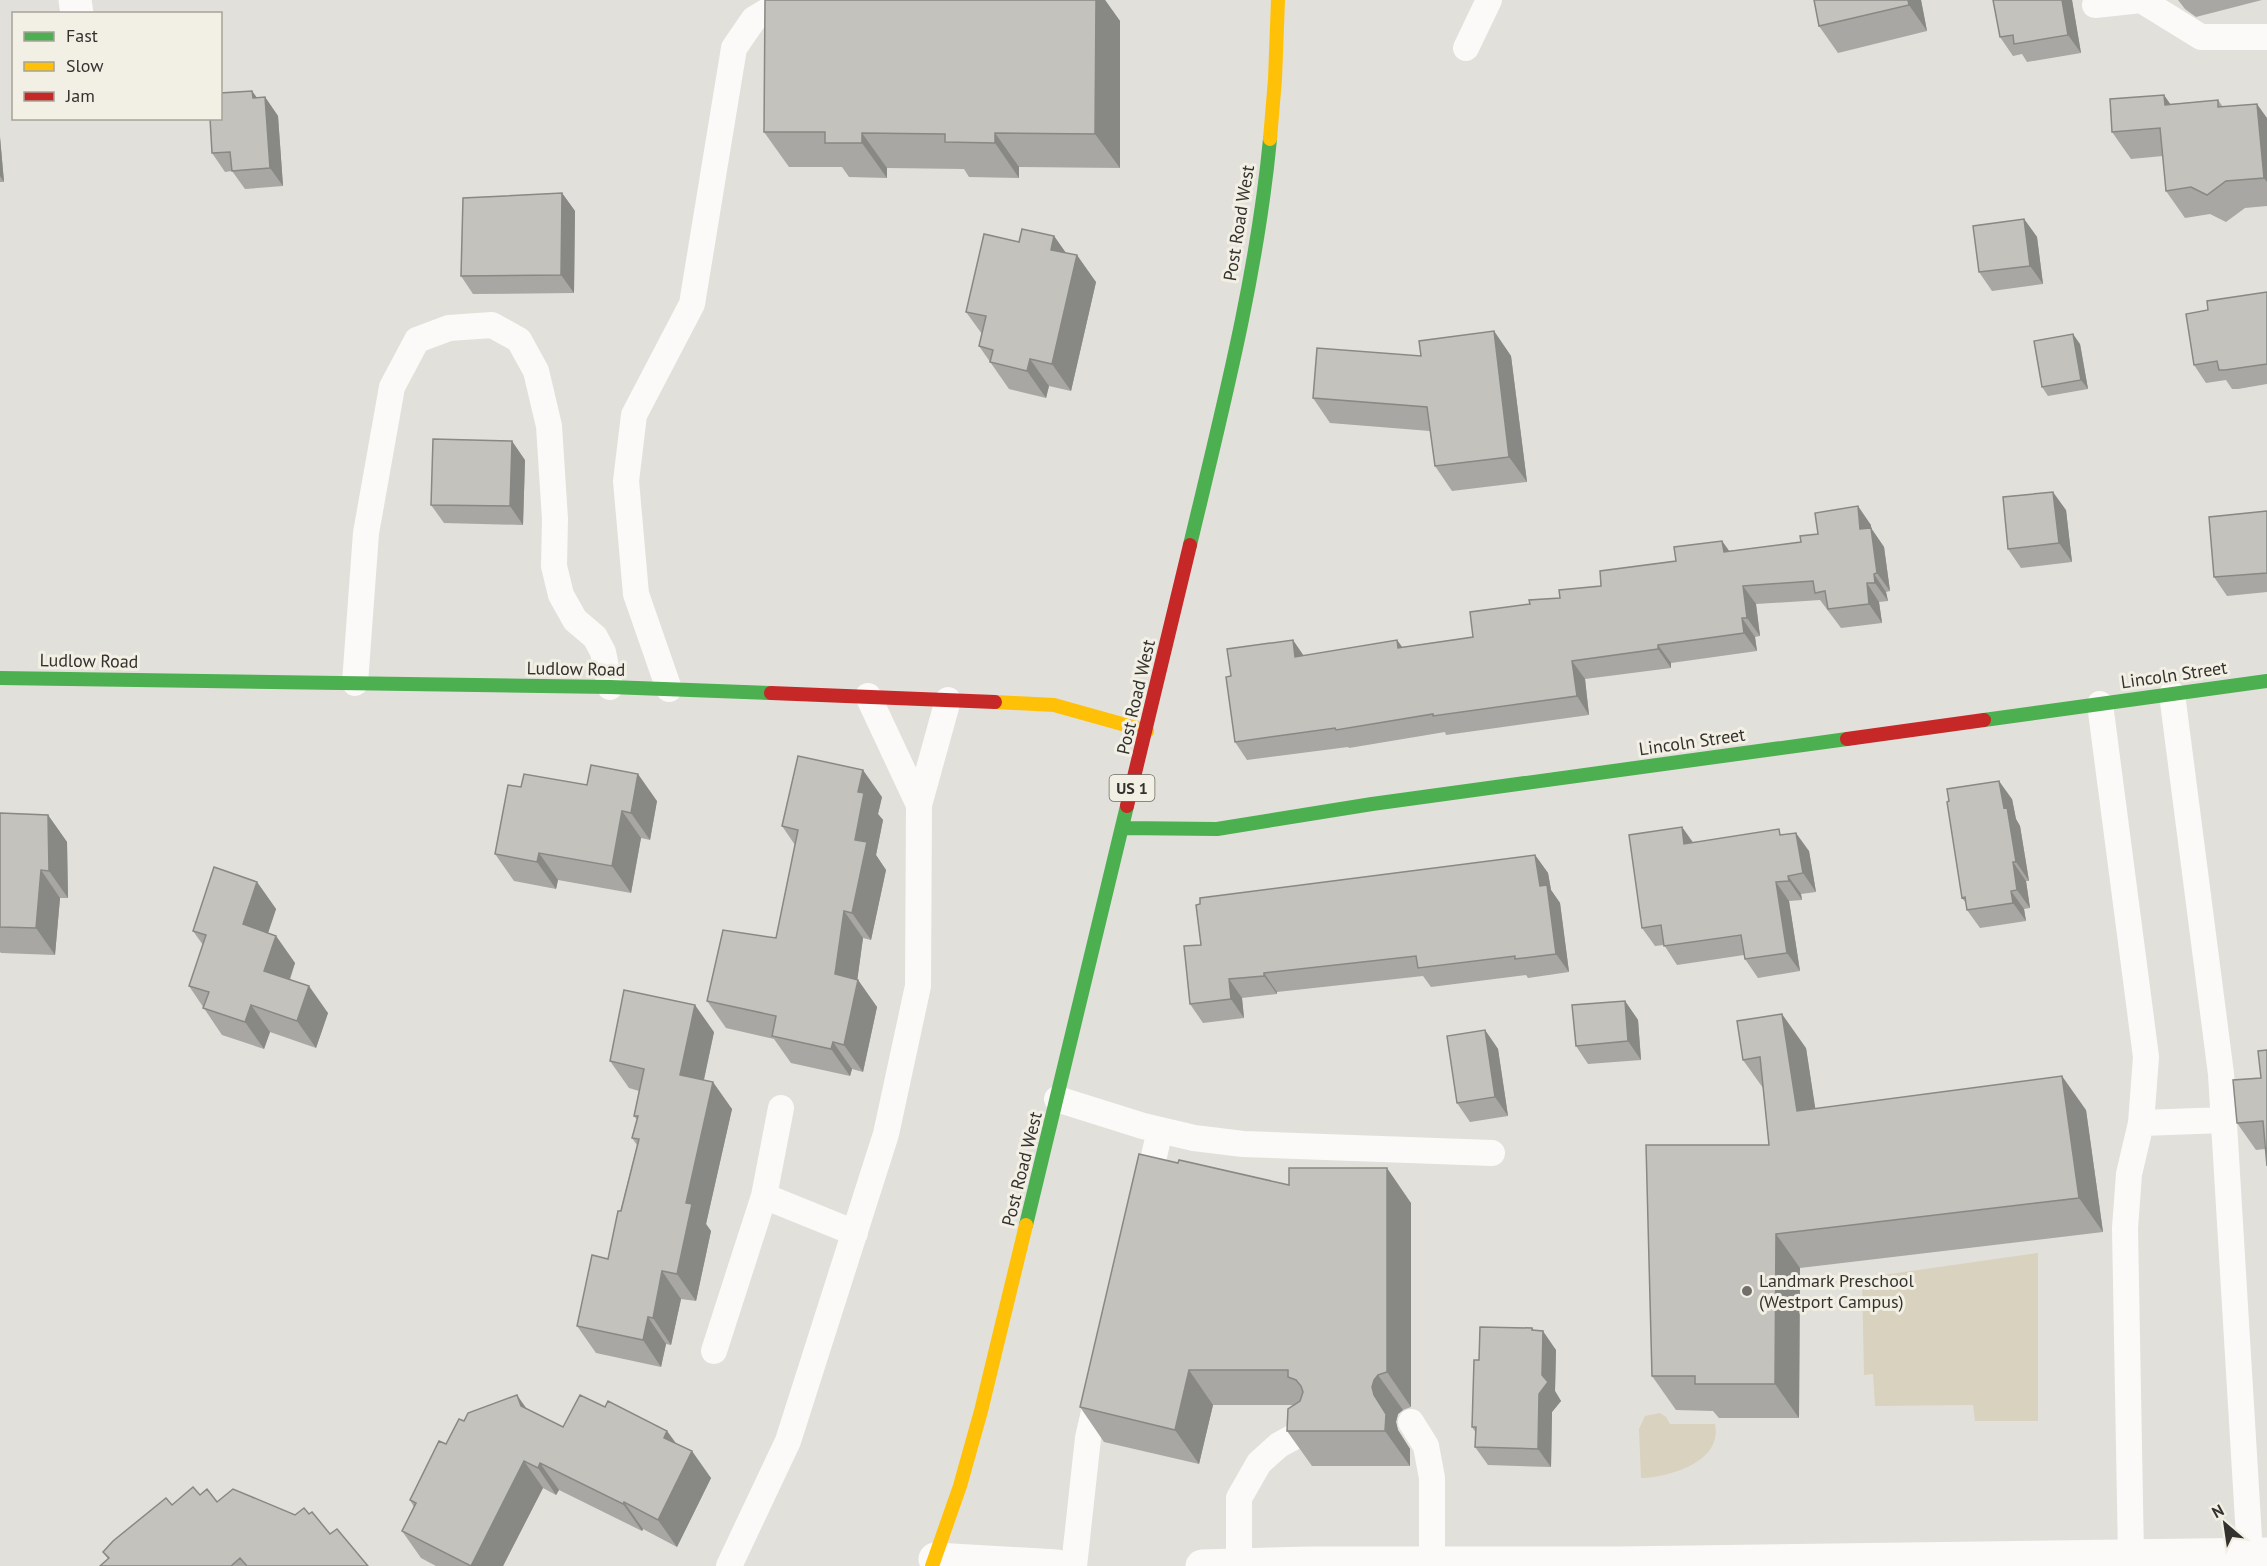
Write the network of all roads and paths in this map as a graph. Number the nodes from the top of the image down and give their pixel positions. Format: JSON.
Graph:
{"nodes":[{"id":1,"x":786,"y":0,"type":"edge"},
{"id":2,"x":1278,"y":0,"type":"edge"},
{"id":3,"x":1489,"y":0,"type":"edge"},
{"id":4,"x":2095,"y":5,"type":"dead end"},
{"id":5,"x":2267,"y":36,"type":"edge"},
{"id":6,"x":1466,"y":48,"type":"dead end"},
{"id":7,"x":0,"y":678,"type":"edge"},
{"id":8,"x":2267,"y":681,"type":"edge"},
{"id":9,"x":355,"y":683,"type":"junction"},
{"id":10,"x":610,"y":687,"type":"junction"},
{"id":11,"x":669,"y":689,"type":"junction"},
{"id":12,"x":2172,"y":694,"type":"junction"},
{"id":13,"x":868,"y":696,"type":"junction"},
{"id":14,"x":948,"y":700,"type":"junction"},
{"id":15,"x":2100,"y":704,"type":"junction"},
{"id":16,"x":1147,"y":731,"type":"junction"},
{"id":17,"x":919,"y":805,"type":"junction"},
{"id":18,"x":1122,"y":828,"type":"junction"},
{"id":19,"x":1057,"y":1099,"type":"junction"},
{"id":20,"x":781,"y":1108,"type":"dead end"},
{"id":21,"x":2225,"y":1120,"type":"junction"},
{"id":22,"x":2141,"y":1123,"type":"junction"},
{"id":23,"x":1160,"y":1130,"type":"junction"},
{"id":24,"x":1492,"y":1153,"type":"dead end"},
{"id":25,"x":764,"y":1196,"type":"junction"},
{"id":26,"x":1141,"y":1209,"type":"edge"},
{"id":27,"x":855,"y":1233,"type":"junction"},
{"id":28,"x":714,"y":1352,"type":"dead end"},
{"id":29,"x":1104,"y":1368,"type":"edge"},
{"id":30,"x":1411,"y":1422,"type":"dead end"},
{"id":31,"x":1312,"y":1427,"type":"edge"},
{"id":32,"x":2259,"y":1554,"type":"edge"},
{"id":33,"x":2131,"y":1556,"type":"junction"},
{"id":34,"x":934,"y":1563,"type":"edge"},
{"id":35,"x":1432,"y":1563,"type":"junction"},
{"id":36,"x":1311,"y":1564,"type":"edge"},
{"id":37,"x":1617,"y":1564,"type":"edge"},
{"id":38,"x":1239,"y":1565,"type":"edge"},
{"id":39,"x":729,"y":1566,"type":"edge"},
{"id":40,"x":1057,"y":1566,"type":"edge"},
{"id":41,"x":1074,"y":1566,"type":"edge"},
{"id":42,"x":1202,"y":1566,"type":"edge"}],
"edges":[{"from":1,"to":11,"type":"lane"},
{"from":2,"to":16,"type":"street","name":"Post Road West","number":"US 1"},
{"from":3,"to":6,"type":"lane"},
{"from":4,"to":5,"type":"lane"},
{"from":7,"to":9,"type":"street","name":"Ludlow Road"},
{"from":8,"to":12,"type":"street","name":"Lincoln Street"},
{"from":9,"to":10,"type":"street","name":"Ludlow Road"},
{"from":9,"to":10,"type":"lane"},
{"from":10,"to":11,"type":"street","name":"Ludlow Road"},
{"from":11,"to":13,"type":"street","name":"Ludlow Road"},
{"from":12,"to":15,"type":"street","name":"Lincoln Street"},
{"from":12,"to":21,"type":"lane"},
{"from":13,"to":14,"type":"street","name":"Ludlow Road"},
{"from":13,"to":17,"type":"lane"},
{"from":14,"to":16,"type":"street","name":"Ludlow Road"},
{"from":14,"to":17,"type":"lane"},
{"from":15,"to":18,"type":"street","name":"Lincoln Street"},
{"from":15,"to":22,"type":"lane"},
{"from":16,"to":18,"type":"street","name":"Post Road West","number":"US 1"},
{"from":17,"to":27,"type":"lane"},
{"from":18,"to":19,"type":"street","name":"Post Road West","number":"US 1"},
{"from":19,"to":23,"type":"lane"},
{"from":19,"to":34,"type":"street","name":"Post Road West","number":"US 1"},
{"from":20,"to":25,"type":"lane"},
{"from":21,"to":22,"type":"lane"},
{"from":21,"to":32,"type":"lane"},
{"from":22,"to":33,"type":"lane"},
{"from":23,"to":24,"type":"lane"},
{"from":23,"to":26,"type":"lane"},
{"from":25,"to":27,"type":"lane"},
{"from":25,"to":28,"type":"lane"},
{"from":27,"to":39,"type":"lane"},
{"from":29,"to":41,"type":"lane"},
{"from":30,"to":35,"type":"lane"},
{"from":31,"to":38,"type":"lane"},
{"from":32,"to":33,"type":"street"},
{"from":33,"to":37,"type":"street"},
{"from":34,"to":40,"type":"street"},
{"from":35,"to":36,"type":"street"},
{"from":35,"to":37,"type":"street"},
{"from":36,"to":38,"type":"street"},
{"from":38,"to":42,"type":"street"}]}
